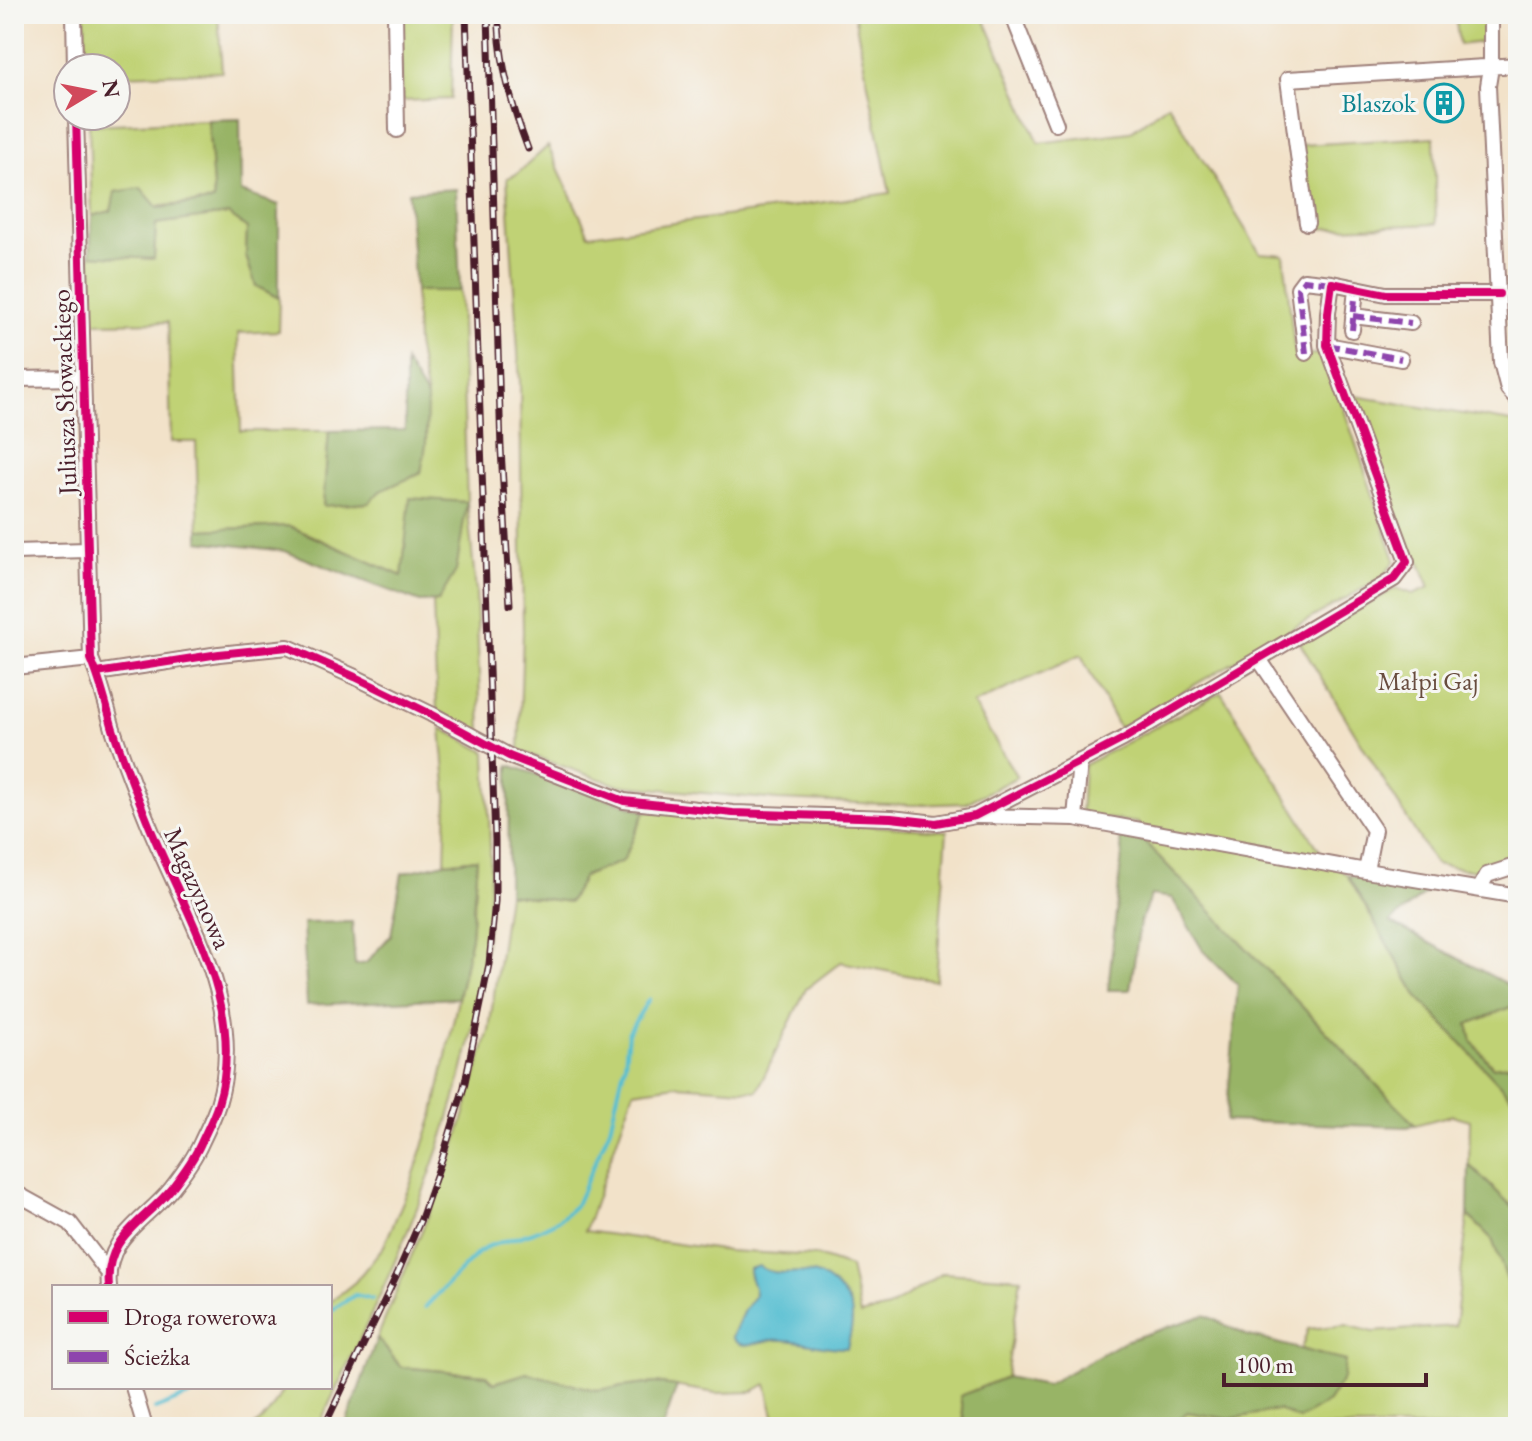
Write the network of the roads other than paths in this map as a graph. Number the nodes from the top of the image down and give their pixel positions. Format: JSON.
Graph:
{"nodes":[{"id":1,"x":74,"y":14,"type":"edge"},
{"id":2,"x":395,"y":14,"type":"edge"},
{"id":3,"x":1012,"y":14,"type":"edge"},
{"id":4,"x":1491,"y":14,"type":"edge"},
{"id":5,"x":75,"y":52,"type":"edge"},
{"id":6,"x":1518,"y":65,"type":"edge"},
{"id":7,"x":1491,"y":67,"type":"junction"},
{"id":8,"x":1056,"y":124,"type":"dead end"},
{"id":9,"x":397,"y":130,"type":"dead end"},
{"id":10,"x":76,"y":132,"type":"edge"},
{"id":11,"x":1307,"y":223,"type":"dead end"},
{"id":12,"x":1332,"y":283,"type":"junction"},
{"id":13,"x":1356,"y":288,"type":"junction"},
{"id":14,"x":1499,"y":294,"type":"junction"},
{"id":15,"x":1411,"y":323,"type":"dead end"},
{"id":16,"x":1327,"y":345,"type":"junction"},
{"id":17,"x":1306,"y":353,"type":"dead end"},
{"id":18,"x":1401,"y":359,"type":"dead end"},
{"id":19,"x":83,"y":378,"type":"junction"},
{"id":20,"x":14,"y":379,"type":"edge"},
{"id":21,"x":1518,"y":400,"type":"edge"},
{"id":22,"x":88,"y":550,"type":"junction"},
{"id":23,"x":14,"y":552,"type":"edge"},
{"id":24,"x":1259,"y":659,"type":"junction"},
{"id":25,"x":94,"y":666,"type":"junction"},
{"id":26,"x":14,"y":667,"type":"edge"},
{"id":27,"x":1080,"y":761,"type":"junction"},
{"id":28,"x":975,"y":816,"type":"junction"},
{"id":29,"x":1075,"y":818,"type":"junction"},
{"id":30,"x":1518,"y":865,"type":"edge"},
{"id":31,"x":1369,"y":871,"type":"junction"},
{"id":32,"x":1480,"y":888,"type":"junction"},
{"id":33,"x":1518,"y":896,"type":"edge"},
{"id":34,"x":14,"y":1192,"type":"edge"},
{"id":35,"x":107,"y":1271,"type":"junction"},
{"id":36,"x":109,"y":1285,"type":"edge"},
{"id":37,"x":134,"y":1389,"type":"edge"},
{"id":38,"x":145,"y":1427,"type":"edge"}],
"edges":[{"from":1,"to":5,"type":"street"},
{"from":2,"to":9,"type":"street"},
{"from":3,"to":8,"type":"street"},
{"from":4,"to":7,"type":"street"},
{"from":6,"to":7,"type":"street"},
{"from":7,"to":11,"type":"street"},
{"from":7,"to":14,"type":"street"},
{"from":10,"to":19,"type":"street","name":"Juliusza Słowackiego"},
{"from":12,"to":13,"type":"street"},
{"from":12,"to":16,"type":"street"},
{"from":12,"to":17,"type":"street"},
{"from":13,"to":14,"type":"street"},
{"from":13,"to":15,"type":"street"},
{"from":14,"to":21,"type":"street"},
{"from":16,"to":18,"type":"street"},
{"from":16,"to":24,"type":"street"},
{"from":19,"to":20,"type":"street"},
{"from":19,"to":22,"type":"street","name":"Juliusza Słowackiego"},
{"from":22,"to":23,"type":"street"},
{"from":22,"to":25,"type":"street","name":"Juliusza Słowackiego"},
{"from":24,"to":27,"type":"street"},
{"from":24,"to":31,"type":"street"},
{"from":25,"to":26,"type":"street"},
{"from":25,"to":28,"type":"street"},
{"from":25,"to":35,"type":"street","name":"Magazynowa"},
{"from":27,"to":28,"type":"street"},
{"from":27,"to":29,"type":"street"},
{"from":28,"to":29,"type":"street"},
{"from":29,"to":31,"type":"street"},
{"from":30,"to":32,"type":"street"},
{"from":31,"to":32,"type":"street"},
{"from":32,"to":33,"type":"street"},
{"from":34,"to":35,"type":"street"},
{"from":35,"to":36,"type":"street"},
{"from":37,"to":38,"type":"street"}]}
